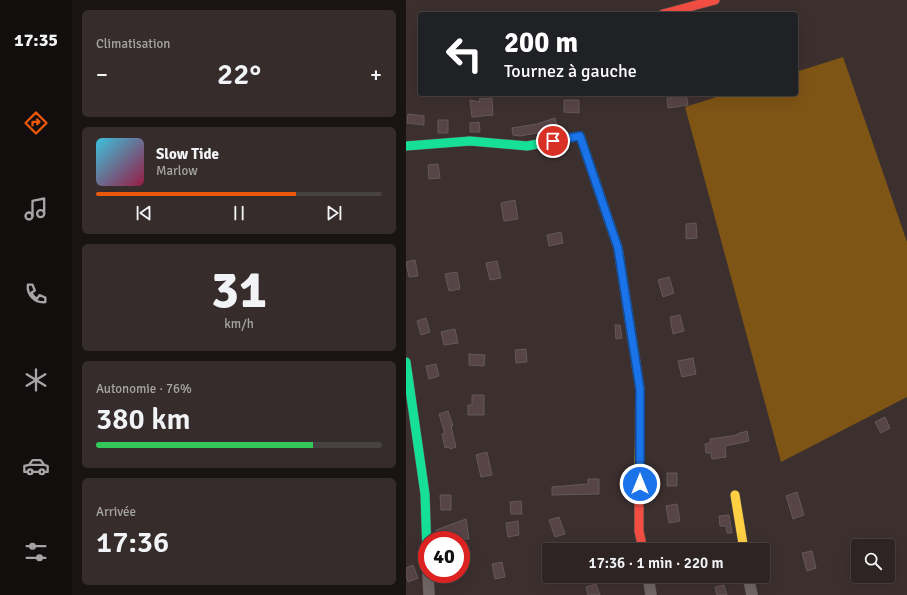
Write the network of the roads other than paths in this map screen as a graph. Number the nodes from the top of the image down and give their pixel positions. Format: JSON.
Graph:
{"nodes":[{"id":1,"x":715,"y":0,"type":"edge"},
{"id":2,"x":670,"y":12,"type":"edge"},
{"id":3,"x":406,"y":146,"type":"edge"},
{"id":4,"x":406,"y":362,"type":"edge"},
{"id":5,"x":736,"y":495,"type":"dead end"},
{"id":6,"x":426,"y":531,"type":"edge"},
{"id":7,"x":642,"y":543,"type":"edge"},
{"id":8,"x":743,"y":543,"type":"edge"},
{"id":9,"x":428,"y":583,"type":"edge"},
{"id":10,"x":649,"y":583,"type":"edge"},
{"id":11,"x":749,"y":583,"type":"edge"},
{"id":12,"x":429,"y":595,"type":"edge"},
{"id":13,"x":651,"y":595,"type":"edge"},
{"id":14,"x":752,"y":595,"type":"edge"}],
"edges":[{"from":1,"to":2,"type":"street"},
{"from":3,"to":7,"type":"street"},
{"from":4,"to":6,"type":"street"},
{"from":5,"to":8,"type":"street"},
{"from":9,"to":12,"type":"street"},
{"from":10,"to":13,"type":"street"},
{"from":11,"to":14,"type":"street"}]}
